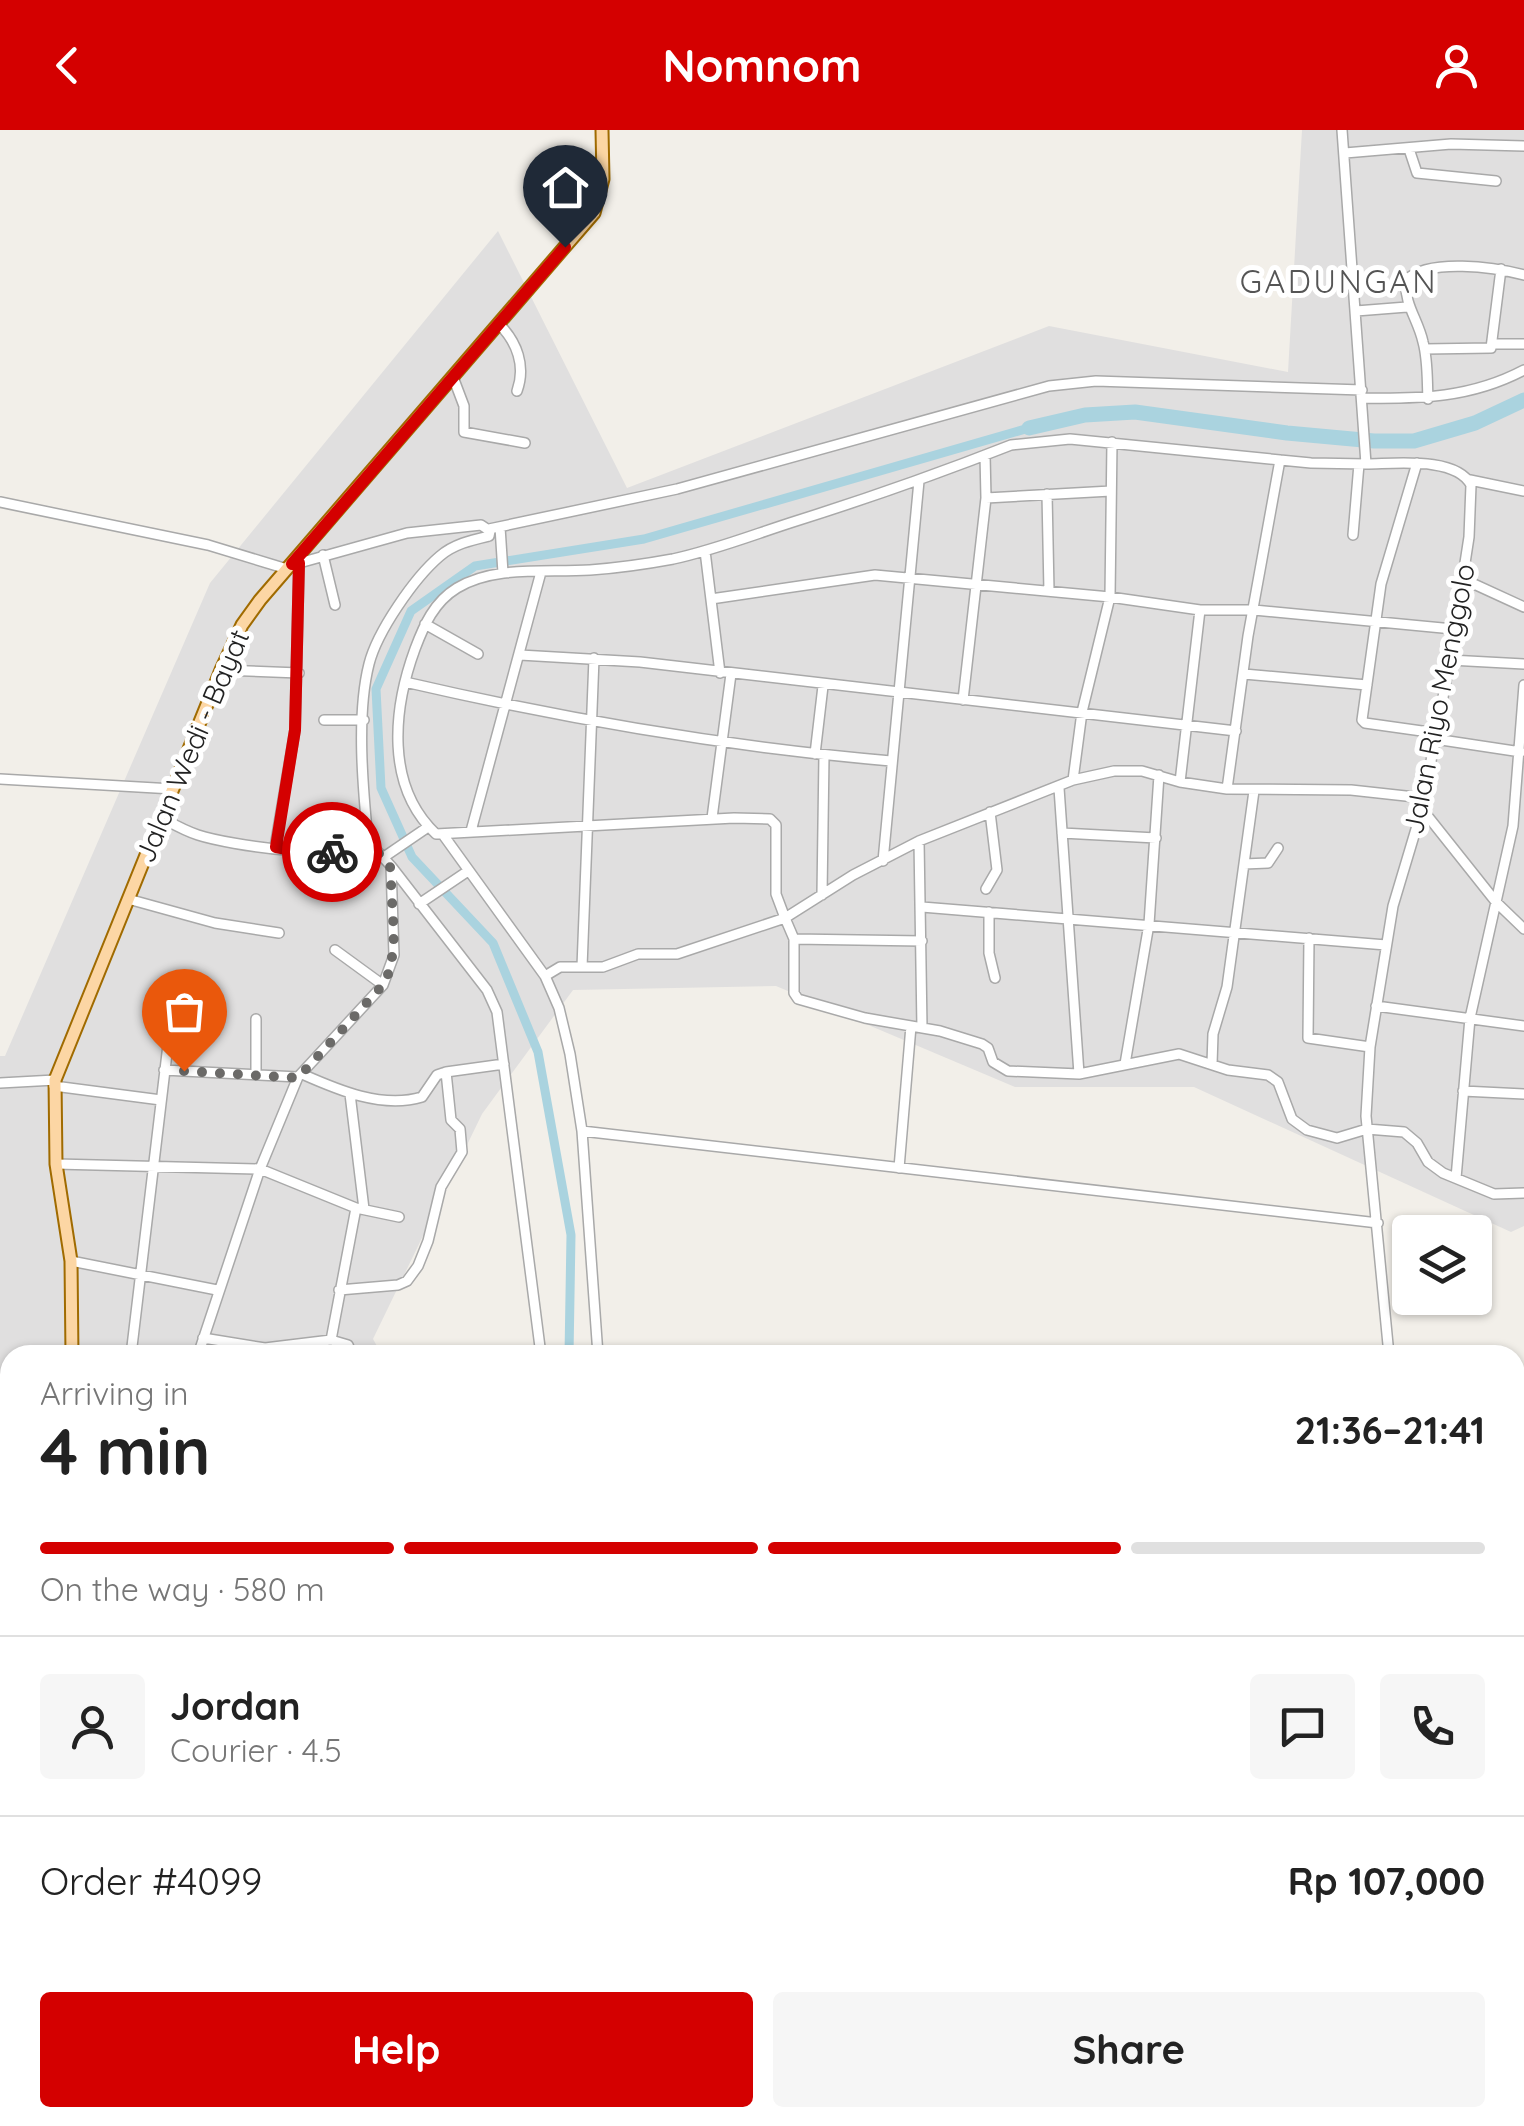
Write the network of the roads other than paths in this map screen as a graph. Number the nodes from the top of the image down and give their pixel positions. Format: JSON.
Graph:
{"nodes":[{"id":1,"x":602,"y":130,"type":"edge"},
{"id":2,"x":1342,"y":130,"type":"edge"},
{"id":3,"x":1452,"y":130,"type":"edge"},
{"id":4,"x":1497,"y":130,"type":"edge"},
{"id":5,"x":1451,"y":144,"type":"junction"},
{"id":6,"x":1496,"y":144,"type":"junction"},
{"id":7,"x":1524,"y":146,"type":"edge"},
{"id":8,"x":1409,"y":148,"type":"junction"},
{"id":9,"x":1344,"y":152,"type":"junction"},
{"id":10,"x":1496,"y":181,"type":"dead end"},
{"id":11,"x":1501,"y":269,"type":"junction"},
{"id":12,"x":1524,"y":275,"type":"edge"},
{"id":13,"x":1407,"y":307,"type":"junction"},
{"id":14,"x":1356,"y":311,"type":"junction"},
{"id":15,"x":498,"y":324,"type":"junction"},
{"id":16,"x":1492,"y":344,"type":"junction"},
{"id":17,"x":1524,"y":344,"type":"edge"},
{"id":18,"x":1425,"y":349,"type":"junction"},
{"id":19,"x":1524,"y":370,"type":"edge"},
{"id":20,"x":453,"y":377,"type":"junction"},
{"id":21,"x":517,"y":391,"type":"dead end"},
{"id":22,"x":1362,"y":394,"type":"junction"},
{"id":23,"x":1428,"y":399,"type":"junction"},
{"id":24,"x":1112,"y":442,"type":"junction"},
{"id":25,"x":525,"y":443,"type":"dead end"},
{"id":26,"x":985,"y":455,"type":"junction"},
{"id":27,"x":1280,"y":460,"type":"junction"},
{"id":28,"x":1363,"y":463,"type":"junction"},
{"id":29,"x":1417,"y":463,"type":"junction"},
{"id":30,"x":1470,"y":480,"type":"junction"},
{"id":31,"x":919,"y":481,"type":"junction"},
{"id":32,"x":1112,"y":491,"type":"junction"},
{"id":33,"x":1524,"y":491,"type":"edge"},
{"id":34,"x":1047,"y":494,"type":"junction"},
{"id":35,"x":986,"y":498,"type":"junction"},
{"id":36,"x":0,"y":502,"type":"edge"},
{"id":37,"x":494,"y":528,"type":"junction"},
{"id":38,"x":1353,"y":535,"type":"dead end"},
{"id":39,"x":705,"y":551,"type":"junction"},
{"id":40,"x":323,"y":554,"type":"junction"},
{"id":41,"x":293,"y":566,"type":"junction"},
{"id":42,"x":503,"y":572,"type":"junction"},
{"id":43,"x":541,"y":572,"type":"junction"},
{"id":44,"x":911,"y":577,"type":"junction"},
{"id":45,"x":1463,"y":579,"type":"junction"},
{"id":46,"x":976,"y":584,"type":"junction"},
{"id":47,"x":1049,"y":591,"type":"junction"},
{"id":48,"x":1110,"y":597,"type":"junction"},
{"id":49,"x":711,"y":599,"type":"junction"},
{"id":50,"x":335,"y":605,"type":"dead end"},
{"id":51,"x":1524,"y":607,"type":"edge"},
{"id":52,"x":1200,"y":610,"type":"junction"},
{"id":53,"x":1254,"y":610,"type":"junction"},
{"id":54,"x":1375,"y":622,"type":"junction"},
{"id":55,"x":425,"y":624,"type":"junction"},
{"id":56,"x":1453,"y":629,"type":"junction"},
{"id":57,"x":478,"y":654,"type":"dead end"},
{"id":58,"x":520,"y":655,"type":"junction"},
{"id":59,"x":594,"y":658,"type":"junction"},
{"id":60,"x":1450,"y":660,"type":"junction"},
{"id":61,"x":1524,"y":664,"type":"edge"},
{"id":62,"x":222,"y":670,"type":"junction"},
{"id":63,"x":299,"y":673,"type":"junction"},
{"id":64,"x":720,"y":673,"type":"junction"},
{"id":65,"x":732,"y":674,"type":"junction"},
{"id":66,"x":1244,"y":674,"type":"junction"},
{"id":67,"x":405,"y":682,"type":"junction"},
{"id":68,"x":1367,"y":685,"type":"junction"},
{"id":69,"x":1524,"y":685,"type":"edge"},
{"id":70,"x":823,"y":686,"type":"junction"},
{"id":71,"x":898,"y":694,"type":"junction"},
{"id":72,"x":963,"y":700,"type":"junction"},
{"id":73,"x":504,"y":705,"type":"junction"},
{"id":74,"x":1082,"y":712,"type":"junction"},
{"id":75,"x":591,"y":719,"type":"junction"},
{"id":76,"x":324,"y":720,"type":"dead end"},
{"id":77,"x":364,"y":720,"type":"junction"},
{"id":78,"x":1186,"y":724,"type":"junction"},
{"id":79,"x":1236,"y":732,"type":"junction"},
{"id":80,"x":1436,"y":736,"type":"junction"},
{"id":81,"x":720,"y":743,"type":"junction"},
{"id":82,"x":1521,"y":752,"type":"edge"},
{"id":83,"x":820,"y":755,"type":"junction"},
{"id":84,"x":891,"y":761,"type":"junction"},
{"id":85,"x":1159,"y":775,"type":"junction"},
{"id":86,"x":0,"y":779,"type":"edge"},
{"id":87,"x":1074,"y":780,"type":"junction"},
{"id":88,"x":1180,"y":782,"type":"junction"},
{"id":89,"x":1059,"y":788,"type":"junction"},
{"id":90,"x":173,"y":789,"type":"junction"},
{"id":91,"x":1227,"y":789,"type":"junction"},
{"id":92,"x":1254,"y":790,"type":"junction"},
{"id":93,"x":1423,"y":803,"type":"junction"},
{"id":94,"x":990,"y":812,"type":"junction"},
{"id":95,"x":162,"y":818,"type":"junction"},
{"id":96,"x":712,"y":818,"type":"junction"},
{"id":97,"x":1519,"y":826,"type":"edge"},
{"id":98,"x":588,"y":827,"type":"junction"},
{"id":99,"x":425,"y":829,"type":"junction"},
{"id":100,"x":471,"y":832,"type":"junction"},
{"id":101,"x":1062,"y":834,"type":"junction"},
{"id":102,"x":444,"y":836,"type":"junction"},
{"id":103,"x":1156,"y":838,"type":"junction"},
{"id":104,"x":368,"y":841,"type":"junction"},
{"id":105,"x":919,"y":841,"type":"junction"},
{"id":106,"x":276,"y":847,"type":"junction"},
{"id":107,"x":1278,"y":848,"type":"dead end"},
{"id":108,"x":386,"y":855,"type":"junction"},
{"id":109,"x":882,"y":860,"type":"junction"},
{"id":110,"x":1244,"y":864,"type":"junction"},
{"id":111,"x":390,"y":866,"type":"junction"},
{"id":112,"x":466,"y":872,"type":"junction"},
{"id":113,"x":986,"y":889,"type":"dead end"},
{"id":114,"x":822,"y":895,"type":"junction"},
{"id":115,"x":128,"y":899,"type":"junction"},
{"id":116,"x":1496,"y":902,"type":"junction"},
{"id":117,"x":420,"y":903,"type":"junction"},
{"id":118,"x":922,"y":908,"type":"junction"},
{"id":119,"x":989,"y":912,"type":"junction"},
{"id":120,"x":1066,"y":917,"type":"junction"},
{"id":121,"x":785,"y":918,"type":"junction"},
{"id":122,"x":1149,"y":924,"type":"junction"},
{"id":123,"x":1524,"y":929,"type":"edge"},
{"id":124,"x":279,"y":932,"type":"dead end"},
{"id":125,"x":1236,"y":932,"type":"junction"},
{"id":126,"x":1309,"y":938,"type":"junction"},
{"id":127,"x":794,"y":939,"type":"junction"},
{"id":128,"x":922,"y":941,"type":"junction"},
{"id":129,"x":1386,"y":945,"type":"junction"},
{"id":130,"x":335,"y":950,"type":"dead end"},
{"id":131,"x":582,"y":967,"type":"junction"},
{"id":132,"x":544,"y":976,"type":"junction"},
{"id":133,"x":995,"y":978,"type":"dead end"},
{"id":134,"x":383,"y":985,"type":"junction"},
{"id":135,"x":1376,"y":1006,"type":"junction"},
{"id":136,"x":1470,"y":1018,"type":"junction"},
{"id":137,"x":256,"y":1019,"type":"dead end"},
{"id":138,"x":1524,"y":1026,"type":"edge"},
{"id":139,"x":917,"y":1027,"type":"junction"},
{"id":140,"x":170,"y":1028,"type":"dead end"},
{"id":141,"x":1370,"y":1047,"type":"junction"},
{"id":142,"x":504,"y":1064,"type":"junction"},
{"id":143,"x":1125,"y":1064,"type":"junction"},
{"id":144,"x":1212,"y":1064,"type":"junction"},
{"id":145,"x":164,"y":1070,"type":"junction"},
{"id":146,"x":446,"y":1072,"type":"junction"},
{"id":147,"x":256,"y":1074,"type":"junction"},
{"id":148,"x":1078,"y":1074,"type":"junction"},
{"id":149,"x":300,"y":1076,"type":"junction"},
{"id":150,"x":0,"y":1083,"type":"edge"},
{"id":151,"x":55,"y":1083,"type":"junction"},
{"id":152,"x":1462,"y":1091,"type":"junction"},
{"id":153,"x":350,"y":1094,"type":"junction"},
{"id":154,"x":1524,"y":1094,"type":"edge"},
{"id":155,"x":161,"y":1100,"type":"junction"},
{"id":156,"x":1366,"y":1129,"type":"junction"},
{"id":157,"x":582,"y":1131,"type":"junction"},
{"id":158,"x":56,"y":1164,"type":"junction"},
{"id":159,"x":152,"y":1168,"type":"junction"},
{"id":160,"x":899,"y":1168,"type":"junction"},
{"id":161,"x":260,"y":1169,"type":"junction"},
{"id":162,"x":1456,"y":1178,"type":"junction"},
{"id":163,"x":1524,"y":1193,"type":"edge"},
{"id":164,"x":360,"y":1208,"type":"junction"},
{"id":165,"x":400,"y":1217,"type":"dead end"},
{"id":166,"x":1378,"y":1223,"type":"junction"},
{"id":167,"x":71,"y":1261,"type":"junction"},
{"id":168,"x":140,"y":1275,"type":"junction"},
{"id":169,"x":218,"y":1290,"type":"junction"},
{"id":170,"x":339,"y":1290,"type":"junction"},
{"id":171,"x":203,"y":1338,"type":"junction"},
{"id":172,"x":332,"y":1340,"type":"junction"},
{"id":173,"x":72,"y":1345,"type":"edge"},
{"id":174,"x":132,"y":1345,"type":"edge"},
{"id":175,"x":201,"y":1345,"type":"edge"},
{"id":176,"x":237,"y":1345,"type":"edge"},
{"id":177,"x":302,"y":1345,"type":"edge"},
{"id":178,"x":348,"y":1345,"type":"edge"},
{"id":179,"x":540,"y":1345,"type":"edge"},
{"id":180,"x":597,"y":1345,"type":"edge"},
{"id":181,"x":1388,"y":1345,"type":"edge"}],
"edges":[{"from":1,"to":15,"type":"main road","name":"Jalan Wedi - Bayat"},
{"from":2,"to":9,"type":"street"},
{"from":3,"to":5,"type":"street"},
{"from":4,"to":6,"type":"street"},
{"from":5,"to":6,"type":"street"},
{"from":5,"to":8,"type":"street"},
{"from":6,"to":7,"type":"street"},
{"from":8,"to":9,"type":"street"},
{"from":8,"to":10,"type":"street"},
{"from":9,"to":14,"type":"street"},
{"from":11,"to":12,"type":"street"},
{"from":11,"to":13,"type":"street"},
{"from":11,"to":16,"type":"street"},
{"from":13,"to":14,"type":"street"},
{"from":13,"to":18,"type":"street"},
{"from":14,"to":22,"type":"street"},
{"from":15,"to":20,"type":"main road","name":"Jalan Wedi - Bayat"},
{"from":15,"to":21,"type":"street"},
{"from":16,"to":17,"type":"street"},
{"from":16,"to":18,"type":"street"},
{"from":18,"to":23,"type":"street"},
{"from":19,"to":23,"type":"street"},
{"from":20,"to":25,"type":"street"},
{"from":20,"to":41,"type":"main road","name":"Jalan Wedi - Bayat"},
{"from":22,"to":23,"type":"street"},
{"from":22,"to":28,"type":"street"},
{"from":22,"to":37,"type":"street"},
{"from":24,"to":26,"type":"street"},
{"from":24,"to":27,"type":"street"},
{"from":24,"to":32,"type":"street"},
{"from":26,"to":31,"type":"street"},
{"from":26,"to":35,"type":"street"},
{"from":27,"to":28,"type":"street"},
{"from":27,"to":53,"type":"street"},
{"from":28,"to":29,"type":"street"},
{"from":28,"to":38,"type":"street"},
{"from":29,"to":30,"type":"street"},
{"from":29,"to":54,"type":"street"},
{"from":30,"to":33,"type":"street"},
{"from":30,"to":45,"type":"street","name":"Jalan Riyo Menggolo"},
{"from":31,"to":39,"type":"street"},
{"from":31,"to":44,"type":"street"},
{"from":32,"to":34,"type":"street"},
{"from":32,"to":48,"type":"street"},
{"from":34,"to":35,"type":"street"},
{"from":34,"to":47,"type":"street"},
{"from":35,"to":46,"type":"street"},
{"from":36,"to":41,"type":"street"},
{"from":37,"to":40,"type":"street"},
{"from":37,"to":42,"type":"street"},
{"from":37,"to":77,"type":"street"},
{"from":39,"to":43,"type":"street"},
{"from":39,"to":49,"type":"street"},
{"from":40,"to":41,"type":"street"},
{"from":40,"to":50,"type":"street"},
{"from":41,"to":62,"type":"main road","name":"Jalan Wedi - Bayat"},
{"from":41,"to":63,"type":"street"},
{"from":42,"to":43,"type":"street"},
{"from":42,"to":55,"type":"street"},
{"from":43,"to":58,"type":"street"},
{"from":44,"to":46,"type":"street"},
{"from":44,"to":49,"type":"street"},
{"from":44,"to":71,"type":"street"},
{"from":45,"to":51,"type":"street"},
{"from":45,"to":56,"type":"street","name":"Jalan Riyo Menggolo"},
{"from":46,"to":47,"type":"street"},
{"from":46,"to":72,"type":"street"},
{"from":47,"to":48,"type":"street"},
{"from":48,"to":52,"type":"street"},
{"from":48,"to":74,"type":"street"},
{"from":49,"to":64,"type":"street"},
{"from":52,"to":53,"type":"street"},
{"from":52,"to":78,"type":"street"},
{"from":53,"to":54,"type":"street"},
{"from":53,"to":66,"type":"street"},
{"from":54,"to":56,"type":"street"},
{"from":54,"to":68,"type":"street"},
{"from":55,"to":57,"type":"street"},
{"from":55,"to":67,"type":"street"},
{"from":56,"to":60,"type":"street","name":"Jalan Riyo Menggolo"},
{"from":58,"to":59,"type":"street"},
{"from":58,"to":73,"type":"street"},
{"from":59,"to":64,"type":"street"},
{"from":59,"to":75,"type":"street"},
{"from":60,"to":61,"type":"street"},
{"from":60,"to":80,"type":"street","name":"Jalan Riyo Menggolo"},
{"from":62,"to":63,"type":"street"},
{"from":62,"to":90,"type":"main road","name":"Jalan Wedi - Bayat"},
{"from":63,"to":106,"type":"street"},
{"from":64,"to":65,"type":"street"},
{"from":65,"to":70,"type":"street"},
{"from":65,"to":81,"type":"street"},
{"from":66,"to":68,"type":"street"},
{"from":66,"to":79,"type":"street"},
{"from":67,"to":73,"type":"street"},
{"from":67,"to":99,"type":"street"},
{"from":68,"to":80,"type":"street"},
{"from":69,"to":82,"type":"street"},
{"from":70,"to":71,"type":"street"},
{"from":70,"to":83,"type":"street"},
{"from":71,"to":72,"type":"street"},
{"from":71,"to":84,"type":"street"},
{"from":72,"to":74,"type":"street"},
{"from":73,"to":75,"type":"street"},
{"from":73,"to":100,"type":"street"},
{"from":74,"to":78,"type":"street"},
{"from":74,"to":87,"type":"street"},
{"from":75,"to":81,"type":"street"},
{"from":75,"to":98,"type":"street"},
{"from":76,"to":77,"type":"street"},
{"from":77,"to":104,"type":"street"},
{"from":78,"to":79,"type":"street"},
{"from":78,"to":88,"type":"street"},
{"from":79,"to":91,"type":"street"},
{"from":80,"to":82,"type":"street"},
{"from":80,"to":93,"type":"street","name":"Jalan Riyo Menggolo"},
{"from":81,"to":83,"type":"street"},
{"from":81,"to":96,"type":"street"},
{"from":82,"to":97,"type":"street"},
{"from":83,"to":84,"type":"street"},
{"from":83,"to":114,"type":"street"},
{"from":84,"to":109,"type":"street"},
{"from":85,"to":87,"type":"street"},
{"from":85,"to":88,"type":"street"},
{"from":85,"to":103,"type":"street"},
{"from":86,"to":90,"type":"street"},
{"from":87,"to":89,"type":"street"},
{"from":88,"to":91,"type":"street"},
{"from":89,"to":94,"type":"street"},
{"from":89,"to":101,"type":"street"},
{"from":90,"to":95,"type":"main road","name":"Jalan Wedi - Bayat"},
{"from":91,"to":92,"type":"street"},
{"from":92,"to":93,"type":"street"},
{"from":92,"to":110,"type":"street"},
{"from":93,"to":116,"type":"street"},
{"from":93,"to":129,"type":"street","name":"Jalan Riyo Menggolo"},
{"from":94,"to":105,"type":"street"},
{"from":94,"to":113,"type":"street"},
{"from":95,"to":106,"type":"street"},
{"from":95,"to":115,"type":"main road","name":"Jalan Wedi - Bayat"},
{"from":96,"to":98,"type":"street"},
{"from":96,"to":121,"type":"street"},
{"from":97,"to":116,"type":"street"},
{"from":98,"to":100,"type":"street"},
{"from":98,"to":131,"type":"street"},
{"from":99,"to":102,"type":"street"},
{"from":99,"to":108,"type":"street"},
{"from":100,"to":102,"type":"street"},
{"from":101,"to":103,"type":"street"},
{"from":101,"to":120,"type":"street"},
{"from":102,"to":112,"type":"street"},
{"from":103,"to":122,"type":"street"},
{"from":104,"to":106,"type":"street"},
{"from":104,"to":108,"type":"street"},
{"from":105,"to":109,"type":"street"},
{"from":105,"to":118,"type":"street"},
{"from":107,"to":110,"type":"street"},
{"from":108,"to":111,"type":"street"},
{"from":109,"to":114,"type":"street"},
{"from":110,"to":125,"type":"street"},
{"from":111,"to":117,"type":"street"},
{"from":111,"to":134,"type":"street"},
{"from":112,"to":117,"type":"street"},
{"from":112,"to":132,"type":"street"},
{"from":114,"to":121,"type":"street"},
{"from":115,"to":124,"type":"street"},
{"from":115,"to":151,"type":"main road","name":"Jalan Wedi - Bayat"},
{"from":116,"to":123,"type":"street"},
{"from":116,"to":136,"type":"street"},
{"from":117,"to":142,"type":"street"},
{"from":118,"to":119,"type":"street"},
{"from":118,"to":128,"type":"street"},
{"from":119,"to":120,"type":"street"},
{"from":119,"to":133,"type":"street"},
{"from":120,"to":122,"type":"street"},
{"from":120,"to":148,"type":"street"},
{"from":121,"to":127,"type":"street"},
{"from":121,"to":131,"type":"street"},
{"from":122,"to":125,"type":"street"},
{"from":122,"to":143,"type":"street"},
{"from":125,"to":126,"type":"street"},
{"from":125,"to":144,"type":"street"},
{"from":126,"to":129,"type":"street"},
{"from":126,"to":141,"type":"street"},
{"from":127,"to":128,"type":"street"},
{"from":127,"to":139,"type":"street"},
{"from":128,"to":139,"type":"street"},
{"from":129,"to":135,"type":"street","name":"Jalan Riyo Menggolo"},
{"from":130,"to":134,"type":"street"},
{"from":131,"to":132,"type":"street"},
{"from":132,"to":157,"type":"street"},
{"from":134,"to":149,"type":"street"},
{"from":135,"to":136,"type":"street"},
{"from":135,"to":141,"type":"street","name":"Jalan Riyo Menggolo"},
{"from":136,"to":138,"type":"street"},
{"from":136,"to":152,"type":"street"},
{"from":137,"to":147,"type":"street"},
{"from":139,"to":148,"type":"street"},
{"from":139,"to":160,"type":"street"},
{"from":140,"to":145,"type":"street"},
{"from":141,"to":156,"type":"street","name":"Jalan Riyo Menggolo"},
{"from":142,"to":146,"type":"street"},
{"from":142,"to":179,"type":"street"},
{"from":143,"to":144,"type":"street"},
{"from":143,"to":148,"type":"street"},
{"from":144,"to":156,"type":"street"},
{"from":145,"to":147,"type":"street"},
{"from":145,"to":155,"type":"street"},
{"from":146,"to":153,"type":"street"},
{"from":146,"to":170,"type":"street"},
{"from":147,"to":149,"type":"street"},
{"from":149,"to":153,"type":"street"},
{"from":149,"to":161,"type":"street"},
{"from":150,"to":151,"type":"street"},
{"from":151,"to":155,"type":"street"},
{"from":151,"to":158,"type":"main road","name":"Jalan Wedi - Bayat"},
{"from":152,"to":154,"type":"street"},
{"from":152,"to":162,"type":"street"},
{"from":153,"to":164,"type":"street"},
{"from":155,"to":159,"type":"street"},
{"from":156,"to":162,"type":"street"},
{"from":156,"to":166,"type":"street","name":"Jalan Riyo Menggolo"},
{"from":157,"to":160,"type":"street"},
{"from":157,"to":180,"type":"street"},
{"from":158,"to":159,"type":"street"},
{"from":158,"to":167,"type":"main road","name":"Jalan Wedi - Bayat"},
{"from":159,"to":161,"type":"street"},
{"from":159,"to":168,"type":"street"},
{"from":160,"to":166,"type":"street"},
{"from":161,"to":164,"type":"street"},
{"from":161,"to":169,"type":"street"},
{"from":162,"to":163,"type":"street"},
{"from":164,"to":165,"type":"street"},
{"from":164,"to":170,"type":"street"},
{"from":166,"to":181,"type":"street","name":"Jalan Riyo Menggolo"},
{"from":167,"to":168,"type":"street"},
{"from":167,"to":173,"type":"main road","name":"Jalan Wedi - Bayat"},
{"from":168,"to":169,"type":"street"},
{"from":168,"to":174,"type":"street"},
{"from":169,"to":171,"type":"street"},
{"from":170,"to":172,"type":"street"},
{"from":171,"to":175,"type":"street"},
{"from":171,"to":176,"type":"street"},
{"from":172,"to":177,"type":"street"},
{"from":172,"to":178,"type":"street"}]}
